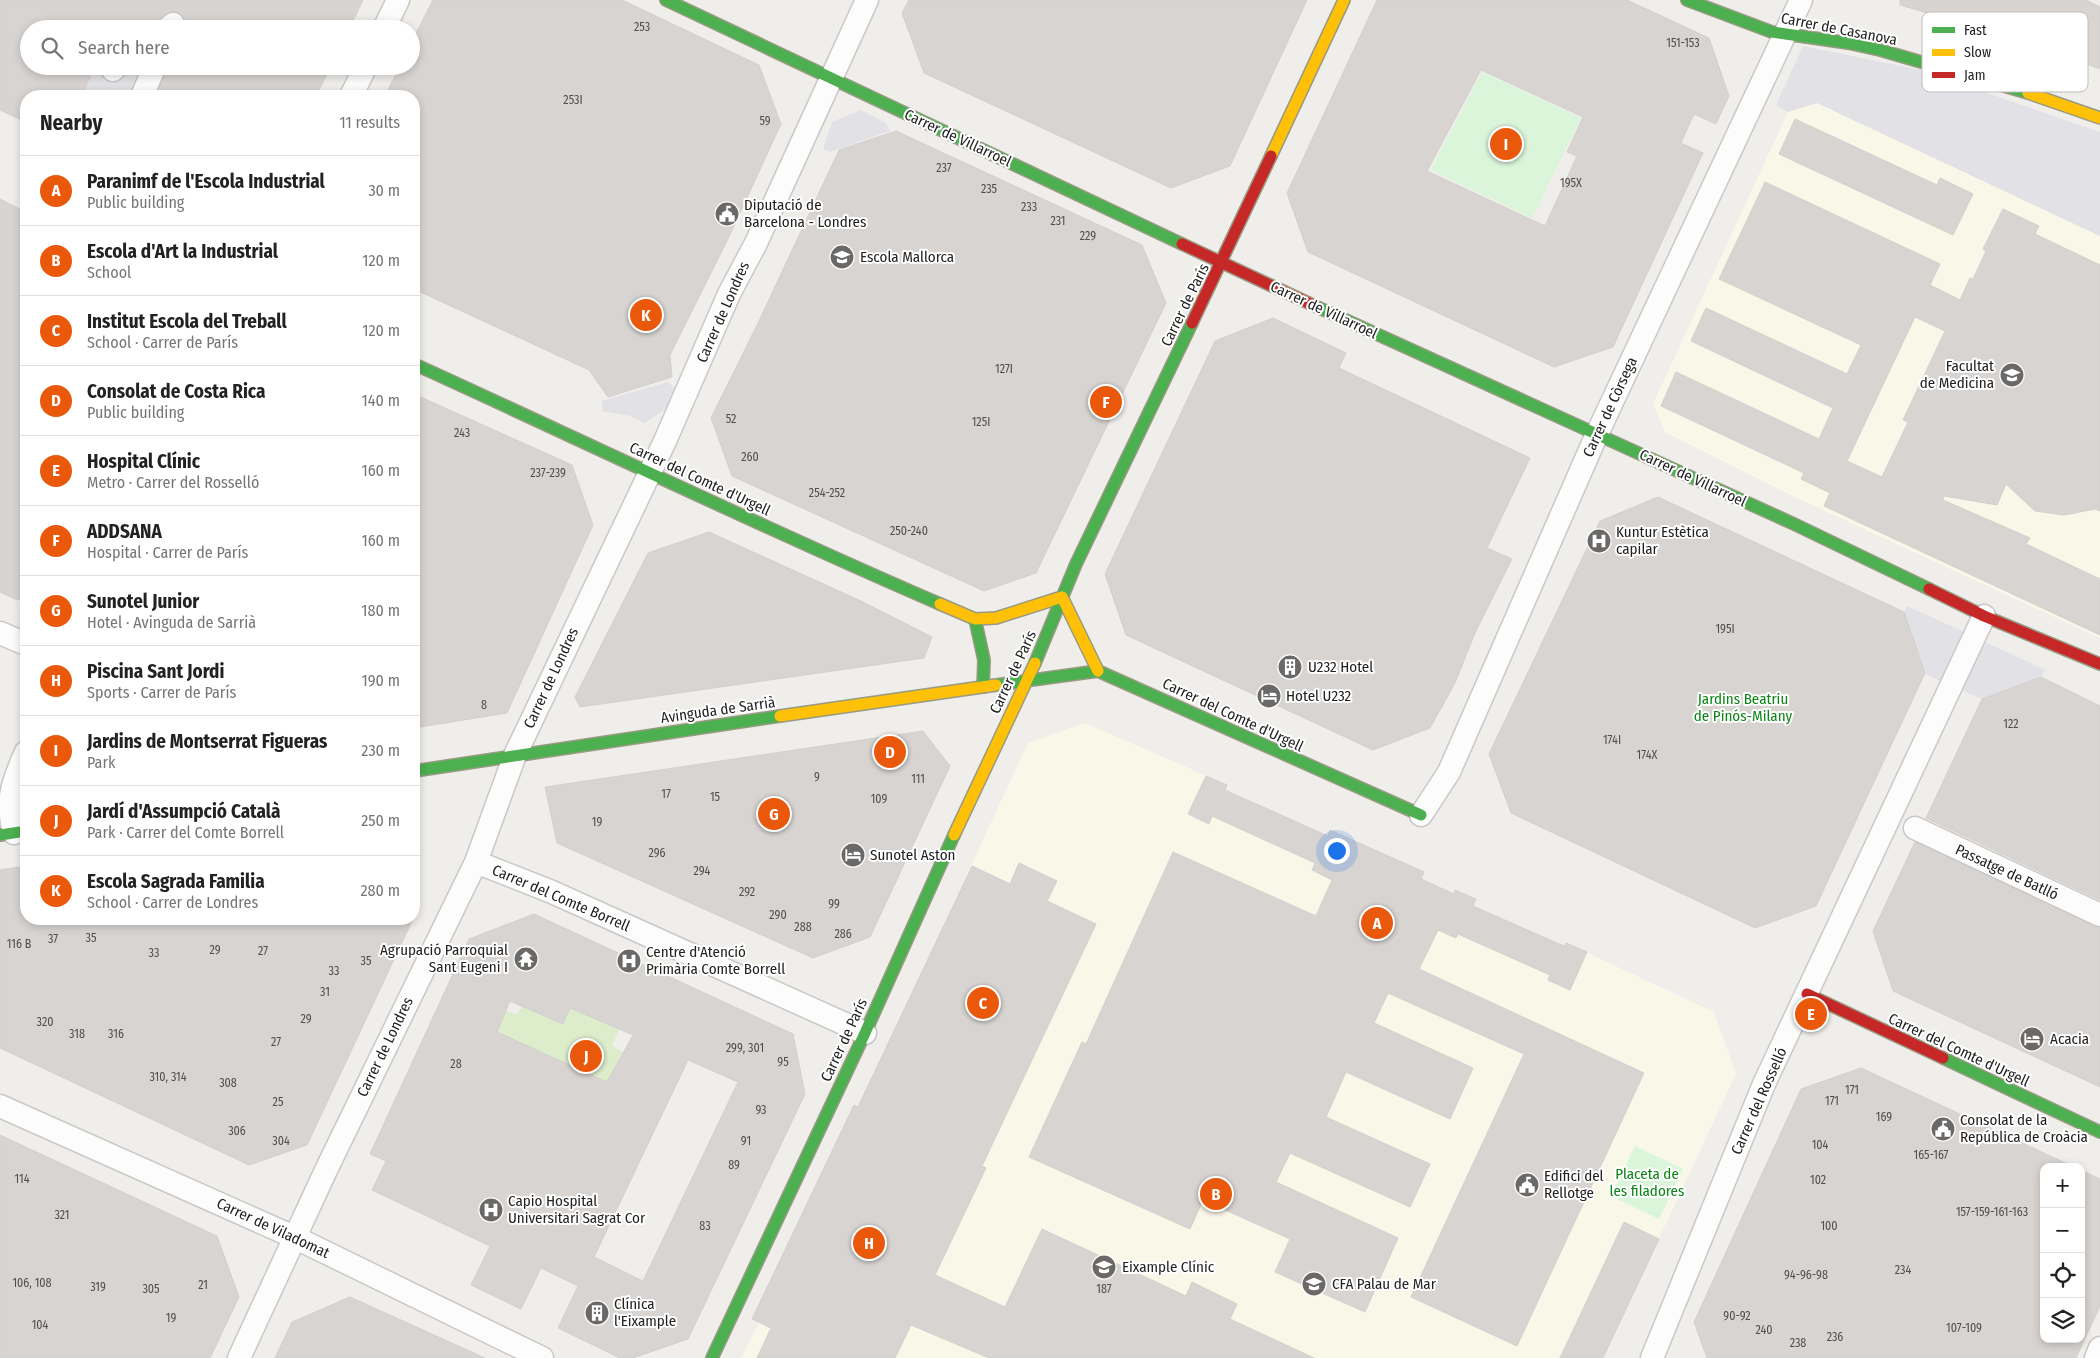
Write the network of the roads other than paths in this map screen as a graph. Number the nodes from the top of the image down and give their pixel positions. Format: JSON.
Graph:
{"nodes":[{"id":1,"x":398,"y":0,"type":"edge"},
{"id":2,"x":666,"y":0,"type":"edge"},
{"id":3,"x":867,"y":0,"type":"edge"},
{"id":4,"x":1344,"y":0,"type":"edge"},
{"id":5,"x":1687,"y":0,"type":"edge"},
{"id":6,"x":1801,"y":0,"type":"edge"},
{"id":7,"x":388,"y":20,"type":"edge"},
{"id":8,"x":1785,"y":35,"type":"junction"},
{"id":9,"x":1922,"y":61,"type":"edge"},
{"id":10,"x":150,"y":75,"type":"edge"},
{"id":11,"x":362,"y":75,"type":"edge"},
{"id":12,"x":831,"y":78,"type":"junction"},
{"id":13,"x":144,"y":90,"type":"edge"},
{"id":14,"x":354,"y":90,"type":"edge"},
{"id":15,"x":2030,"y":92,"type":"edge"},
{"id":16,"x":2100,"y":118,"type":"edge"},
{"id":17,"x":1222,"y":263,"type":"junction"},
{"id":18,"x":420,"y":367,"type":"edge"},
{"id":19,"x":1597,"y":434,"type":"junction"},
{"id":20,"x":650,"y":471,"type":"junction"},
{"id":21,"x":1062,"y":597,"type":"junction"},
{"id":22,"x":1984,"y":616,"type":"junction"},
{"id":23,"x":975,"y":620,"type":"junction"},
{"id":24,"x":0,"y":633,"type":"edge"},
{"id":25,"x":20,"y":641,"type":"edge"},
{"id":26,"x":2100,"y":664,"type":"edge"},
{"id":27,"x":1098,"y":672,"type":"junction"},
{"id":28,"x":1027,"y":682,"type":"junction"},
{"id":29,"x":983,"y":687,"type":"junction"},
{"id":30,"x":515,"y":755,"type":"junction"},
{"id":31,"x":20,"y":768,"type":"edge"},
{"id":32,"x":420,"y":770,"type":"edge"},
{"id":33,"x":1420,"y":815,"type":"joint"},
{"id":34,"x":1915,"y":828,"type":"dead end"},
{"id":35,"x":13,"y":833,"type":"edge"},
{"id":36,"x":476,"y":862,"type":"junction"},
{"id":37,"x":2100,"y":915,"type":"edge"},
{"id":38,"x":1807,"y":994,"type":"junction"},
{"id":39,"x":865,"y":1033,"type":"junction"},
{"id":40,"x":0,"y":1106,"type":"edge"},
{"id":41,"x":2100,"y":1132,"type":"edge"},
{"id":42,"x":294,"y":1237,"type":"junction"},
{"id":43,"x":1680,"y":1322,"type":"dead end"},
{"id":44,"x":2100,"y":1348,"type":"edge"},
{"id":45,"x":239,"y":1358,"type":"edge"},
{"id":46,"x":542,"y":1358,"type":"edge"},
{"id":47,"x":712,"y":1358,"type":"edge"},
{"id":48,"x":1652,"y":1358,"type":"edge"},
{"id":49,"x":1668,"y":1358,"type":"edge"},
{"id":50,"x":2096,"y":1358,"type":"edge"}],
"edges":[{"from":1,"to":7,"type":"street"},
{"from":2,"to":12,"type":"main road","name":"Carrer de Villarroel"},
{"from":3,"to":12,"type":"street","name":"Carrer de Londres"},
{"from":4,"to":17,"type":"main road","name":"Carrer de París"},
{"from":5,"to":8,"type":"main road","name":"Carrer de Casanova"},
{"from":6,"to":8,"type":"street","name":"Carrer de Còrsega"},
{"from":8,"to":9,"type":"main road","name":"Carrer de Casanova"},
{"from":8,"to":19,"type":"street","name":"Carrer de Còrsega"},
{"from":10,"to":13,"type":"street"},
{"from":11,"to":14,"type":"street"},
{"from":12,"to":17,"type":"main road","name":"Carrer de Villarroel"},
{"from":12,"to":20,"type":"street","name":"Carrer de Londres"},
{"from":15,"to":16,"type":"main road","name":"Carrer de Casanova"},
{"from":17,"to":19,"type":"main road","name":"Carrer de Villarroel"},
{"from":17,"to":21,"type":"main road","name":"Carrer de París"},
{"from":18,"to":20,"type":"main road","name":"Carrer del Comte d'Urgell"},
{"from":19,"to":22,"type":"main road","name":"Carrer de Villarroel"},
{"from":19,"to":33,"type":"street","name":"Carrer de Còrsega"},
{"from":20,"to":23,"type":"main road","name":"Carrer del Comte d'Urgell"},
{"from":20,"to":30,"type":"street","name":"Carrer de Londres"},
{"from":21,"to":23,"type":"main road"},
{"from":21,"to":27,"type":"main road"},
{"from":21,"to":28,"type":"main road","name":"Carrer de París"},
{"from":22,"to":26,"type":"main road","name":"Carrer de Villarroel"},
{"from":22,"to":38,"type":"street","name":"Carrer del Rosselló"},
{"from":23,"to":29,"type":"main road"},
{"from":24,"to":25,"type":"street"},
{"from":27,"to":28,"type":"main road","name":"Carrer del Comte d'Urgell"},
{"from":27,"to":33,"type":"main road","name":"Carrer del Comte d'Urgell"},
{"from":28,"to":29,"type":"main road","name":"Avinguda de Sarrià"},
{"from":28,"to":39,"type":"main road","name":"Carrer de París"},
{"from":29,"to":30,"type":"main road","name":"Avinguda de Sarrià"},
{"from":30,"to":32,"type":"main road","name":"Avinguda de Sarrià"},
{"from":30,"to":36,"type":"street","name":"Carrer de Londres"},
{"from":31,"to":35,"type":"street"},
{"from":34,"to":37,"type":"street","name":"Passatge de Batlló"},
{"from":36,"to":39,"type":"street","name":"Carrer del Comte Borrell"},
{"from":36,"to":42,"type":"street","name":"Carrer de Londres"},
{"from":38,"to":41,"type":"main road","name":"Carrer del Comte d'Urgell"},
{"from":38,"to":48,"type":"street","name":"Carrer del Rosselló"},
{"from":39,"to":47,"type":"main road","name":"Carrer de París"},
{"from":40,"to":42,"type":"street","name":"Carrer de Viladomat"},
{"from":42,"to":45,"type":"street","name":"Carrer de Londres"},
{"from":42,"to":46,"type":"street","name":"Carrer de Viladomat"},
{"from":43,"to":49,"type":"street"},
{"from":44,"to":50,"type":"street"}]}
